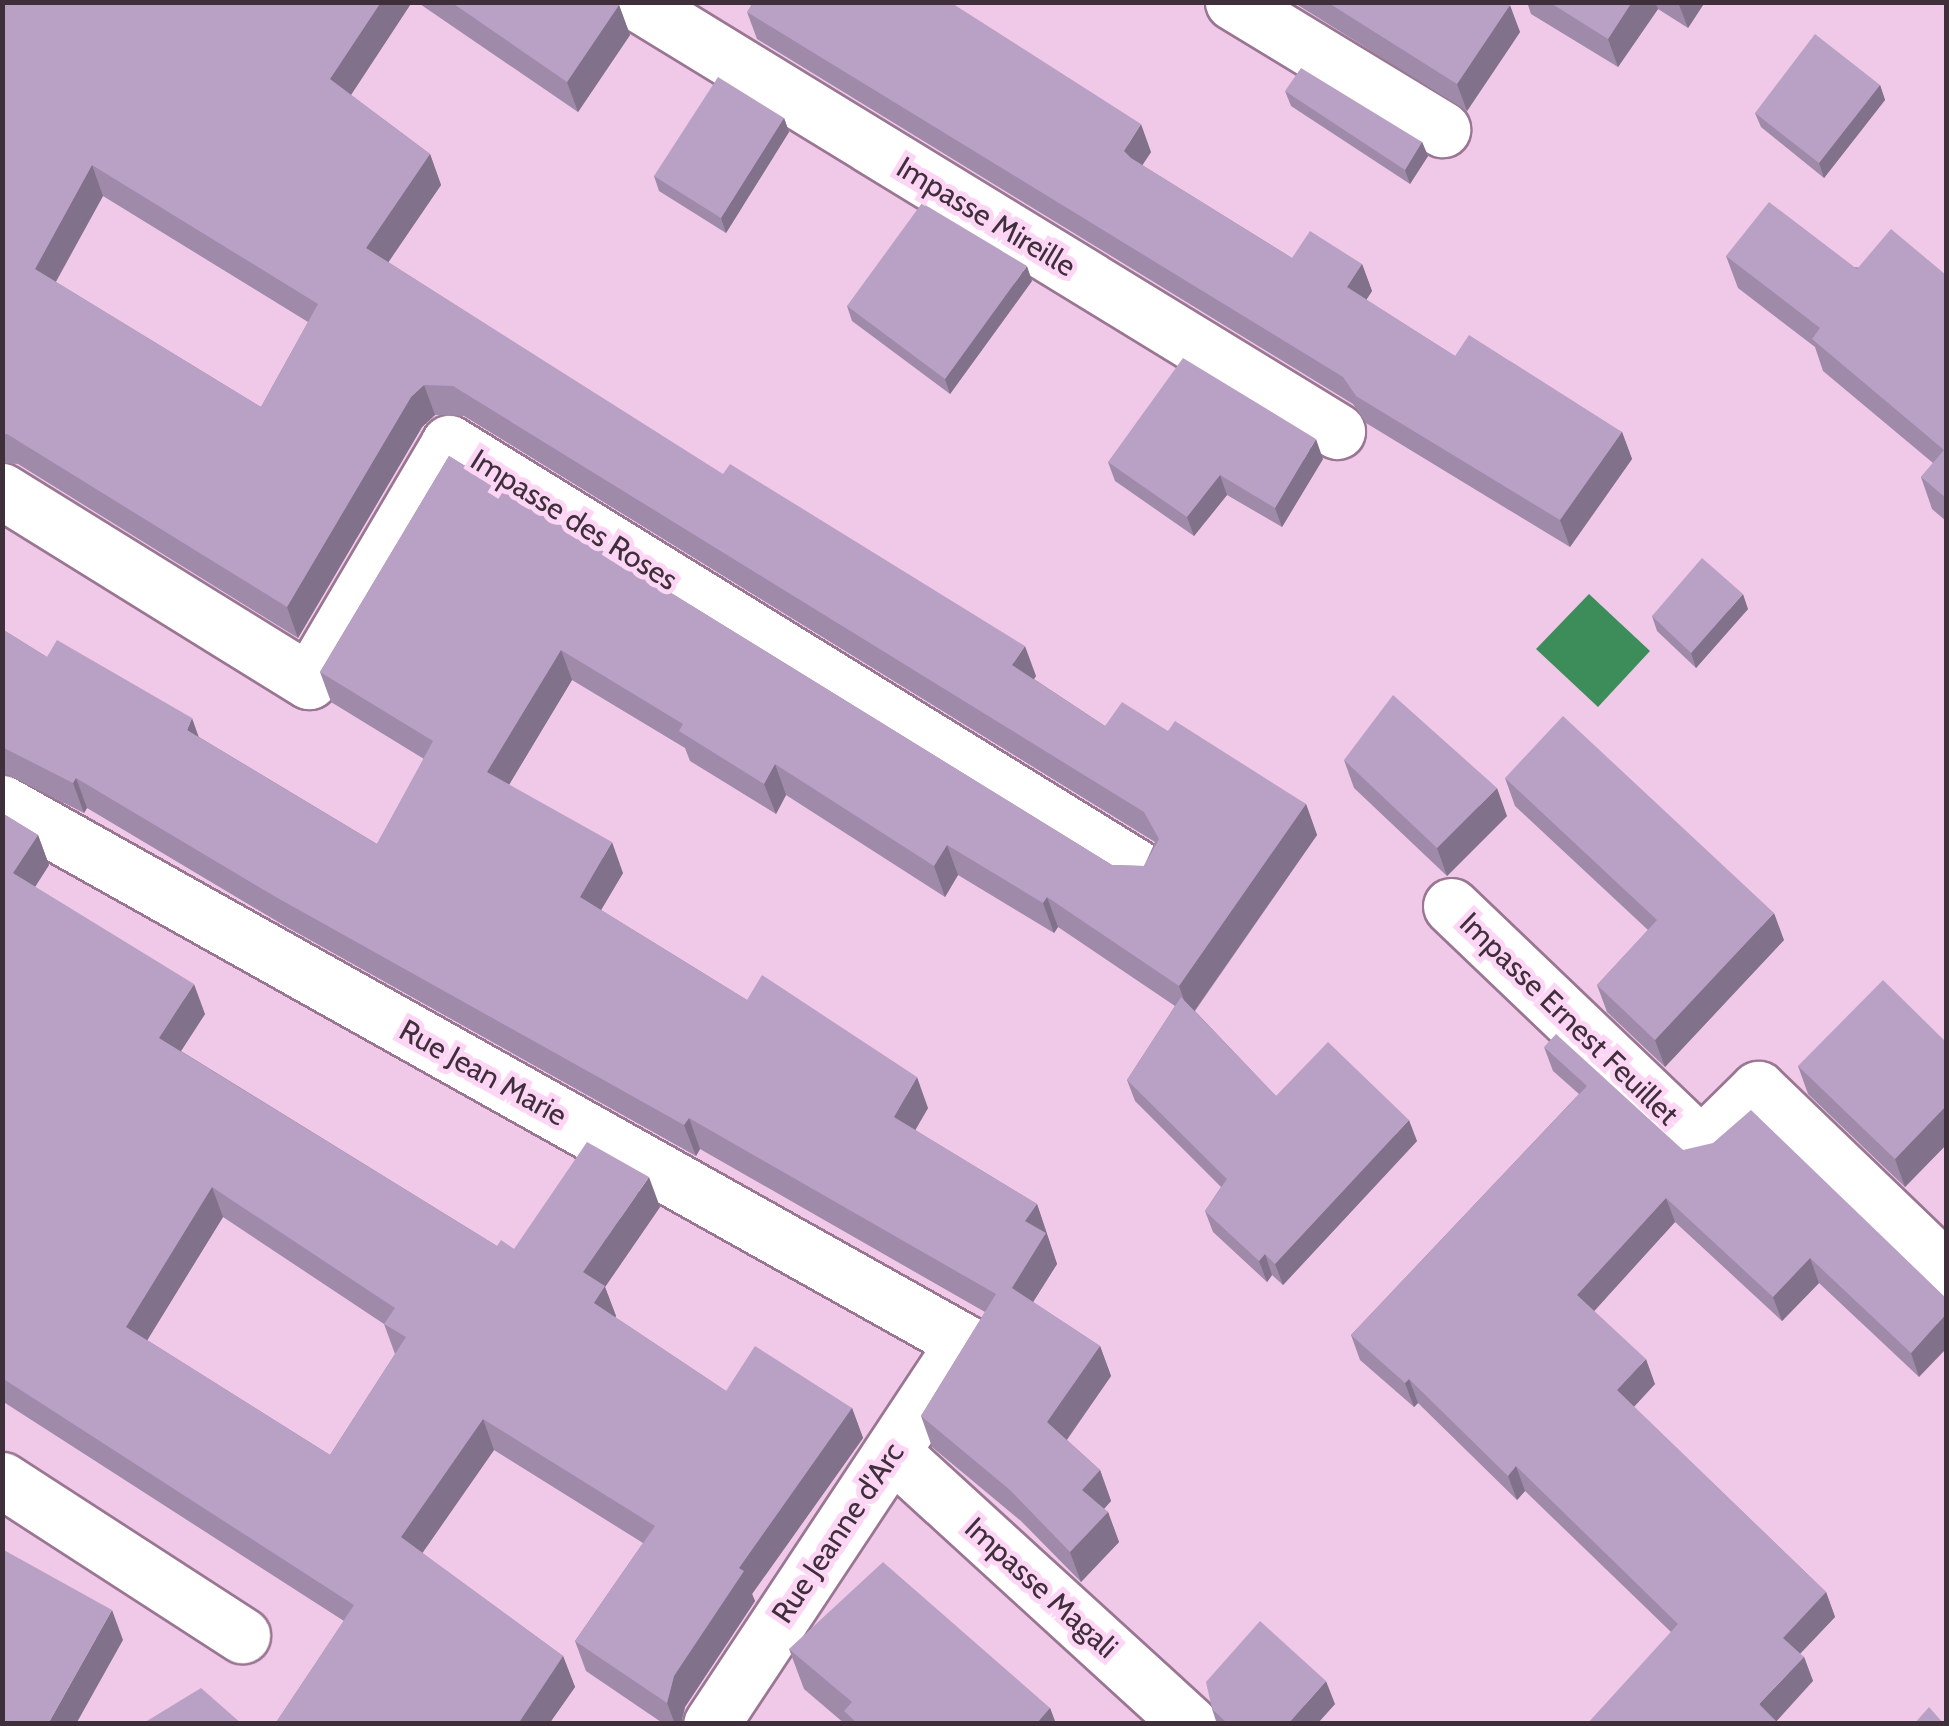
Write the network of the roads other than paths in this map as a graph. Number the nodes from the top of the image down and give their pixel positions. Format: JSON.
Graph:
{"nodes":[{"id":1,"x":636,"y":2,"type":"edge"},
{"id":2,"x":1233,"y":2,"type":"edge"},
{"id":3,"x":1442,"y":129,"type":"dead end"},
{"id":4,"x":1336,"y":431,"type":"dead end"},
{"id":5,"x":2,"y":490,"type":"edge"},
{"id":6,"x":2,"y":803,"type":"edge"},
{"id":7,"x":1138,"y":869,"type":"edge"},
{"id":8,"x":1450,"y":906,"type":"dead end"},
{"id":9,"x":1946,"y":1270,"type":"edge"},
{"id":10,"x":964,"y":1342,"type":"joint"},
{"id":11,"x":893,"y":1453,"type":"junction"},
{"id":12,"x":2,"y":1480,"type":"edge"},
{"id":13,"x":242,"y":1635,"type":"dead end"},
{"id":14,"x":711,"y":1724,"type":"edge"},
{"id":15,"x":1190,"y":1724,"type":"edge"}],
"edges":[{"from":1,"to":4,"type":"street","name":"Impasse Mireille"},
{"from":2,"to":3,"type":"street"},
{"from":5,"to":7,"type":"street","name":"Impasse des Roses"},
{"from":6,"to":10,"type":"street","name":"Rue Jean Marie"},
{"from":8,"to":9,"type":"street","name":"Impasse Ernest Feuillet"},
{"from":10,"to":11,"type":"street","name":"Rue Jeanne d'Arc"},
{"from":11,"to":14,"type":"street","name":"Rue Jeanne d'Arc"},
{"from":11,"to":15,"type":"street","name":"Impasse Magali"},
{"from":12,"to":13,"type":"street"}]}
